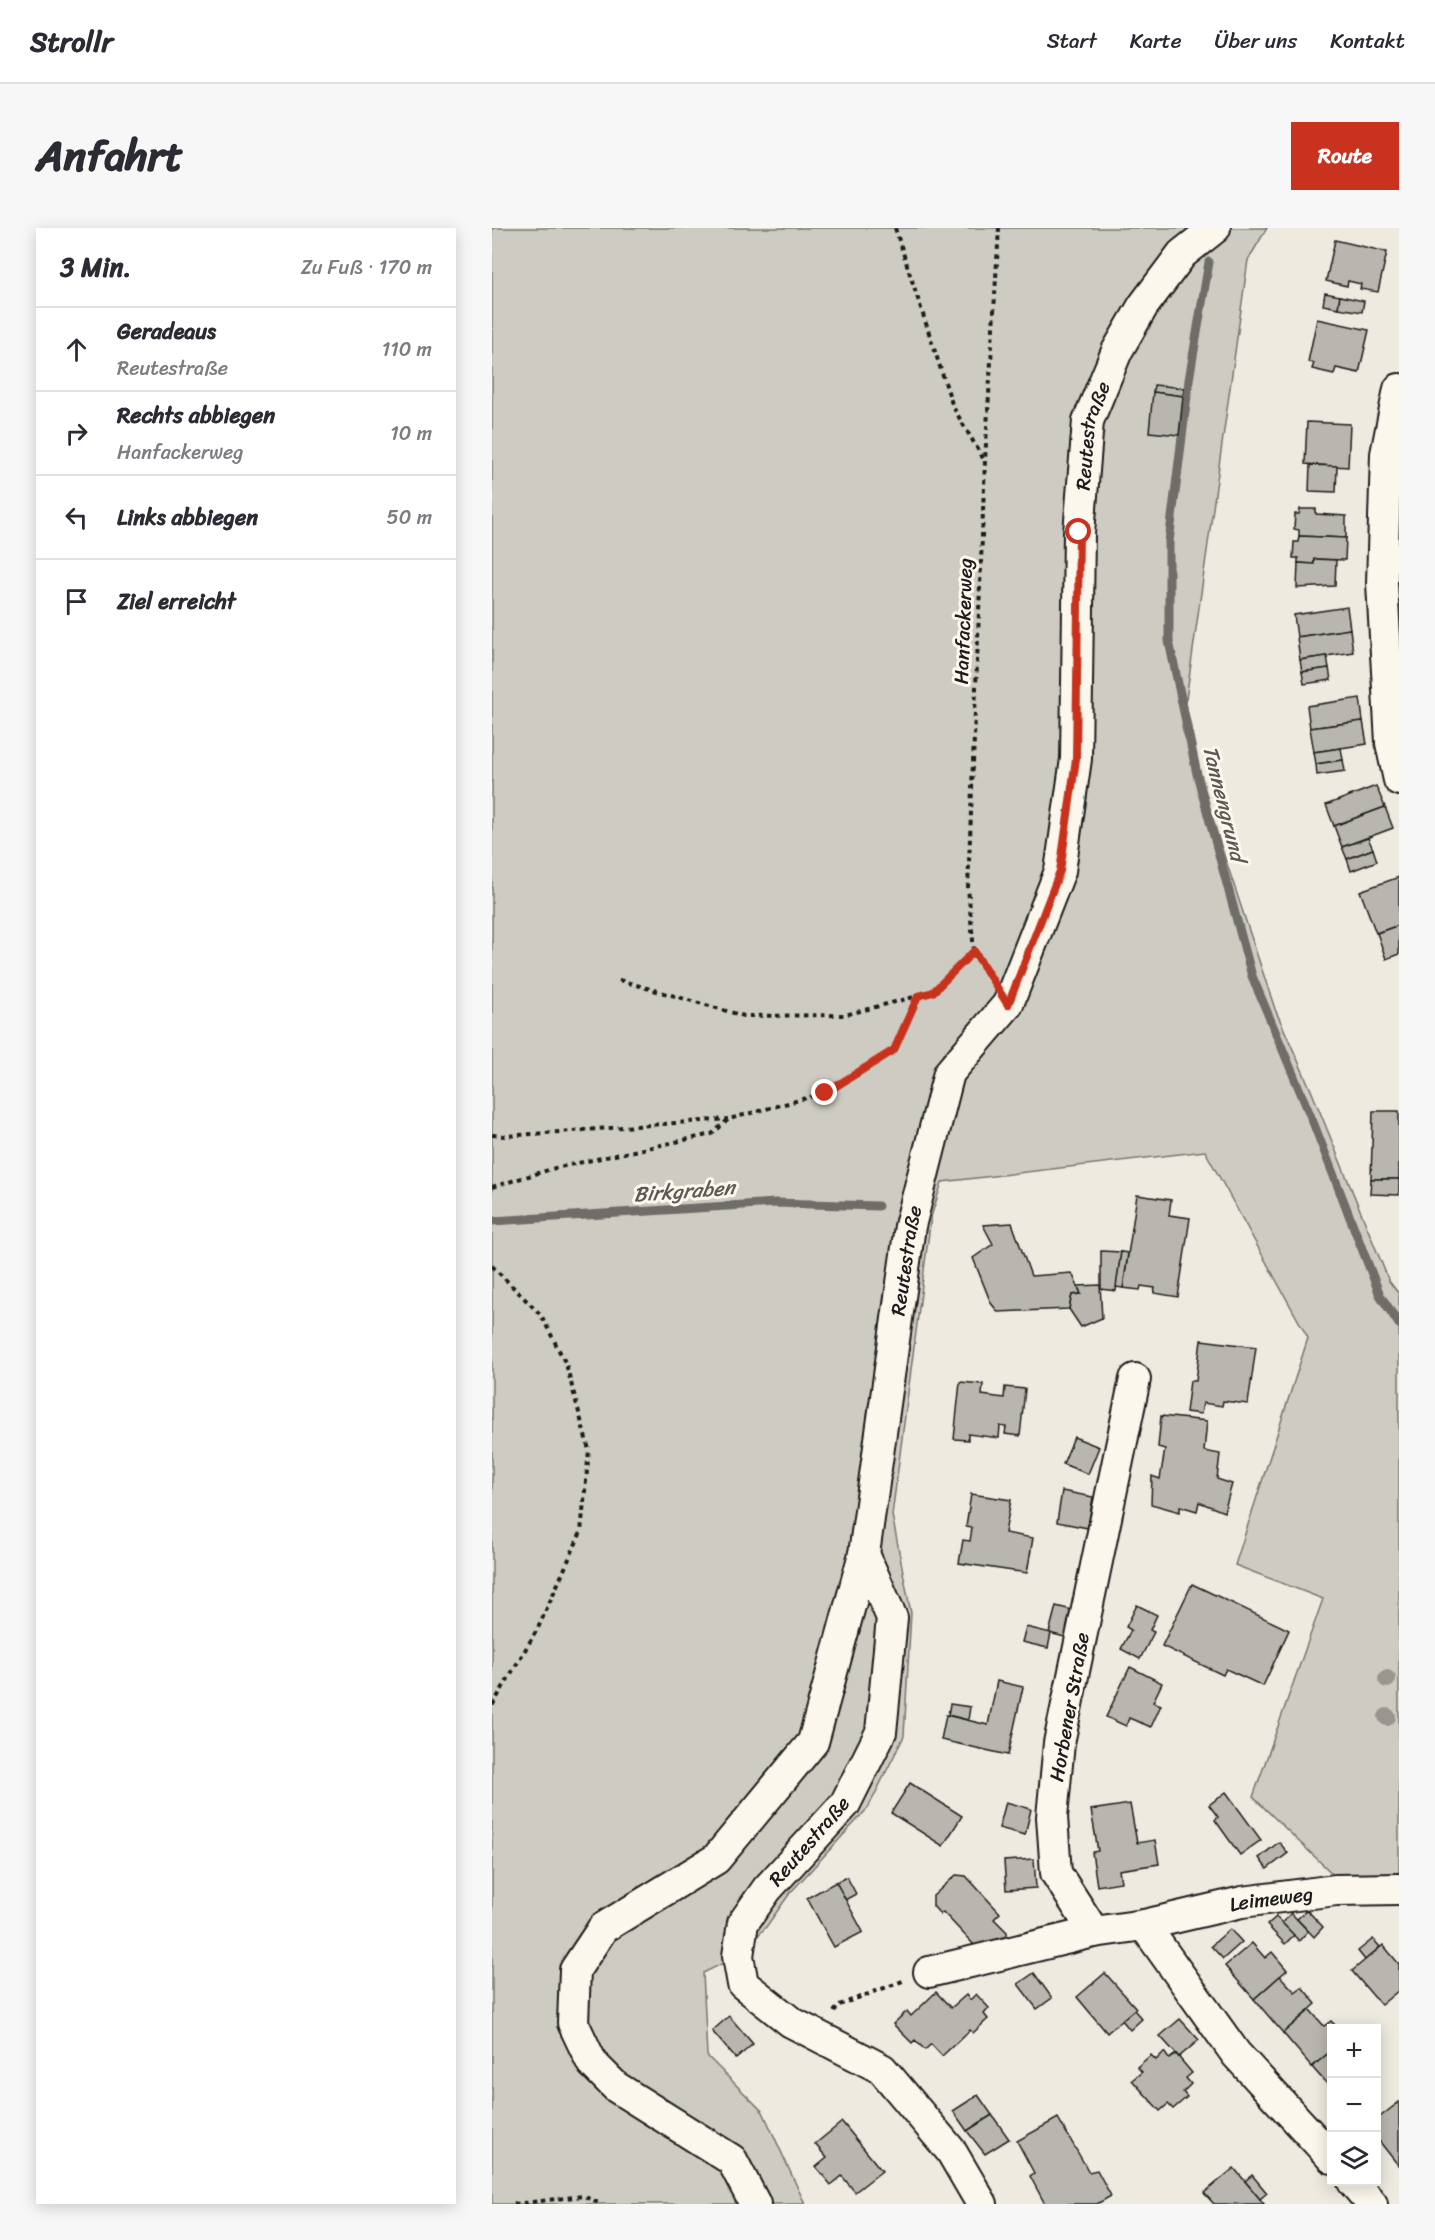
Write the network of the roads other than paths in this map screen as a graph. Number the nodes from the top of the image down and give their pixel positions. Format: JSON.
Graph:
{"nodes":[{"id":1,"x":1215,"y":228,"type":"edge"},
{"id":2,"x":1399,"y":389,"type":"edge"},
{"id":3,"x":1399,"y":780,"type":"edge"},
{"id":4,"x":1135,"y":1379,"type":"dead end"},
{"id":5,"x":864,"y":1554,"type":"junction"},
{"id":6,"x":1399,"y":1888,"type":"edge"},
{"id":7,"x":1144,"y":1925,"type":"junction"},
{"id":8,"x":1094,"y":1932,"type":"junction"},
{"id":9,"x":928,"y":1972,"type":"road end"},
{"id":10,"x":1327,"y":2153,"type":"edge"},
{"id":11,"x":1357,"y":2186,"type":"edge"},
{"id":12,"x":755,"y":2204,"type":"edge"},
{"id":13,"x":982,"y":2204,"type":"edge"},
{"id":14,"x":1372,"y":2204,"type":"edge"}],
"edges":[{"from":1,"to":5,"type":"street","name":"Reutestraße"},
{"from":2,"to":3,"type":"street"},
{"from":4,"to":8,"type":"street","name":"Horbener Straße"},
{"from":5,"to":12,"type":"street"},
{"from":5,"to":13,"type":"street","name":"Reutestraße"},
{"from":6,"to":7,"type":"street","name":"Leimeweg"},
{"from":7,"to":8,"type":"street"},
{"from":7,"to":10,"type":"street"},
{"from":8,"to":9,"type":"street"},
{"from":11,"to":14,"type":"street"}]}
